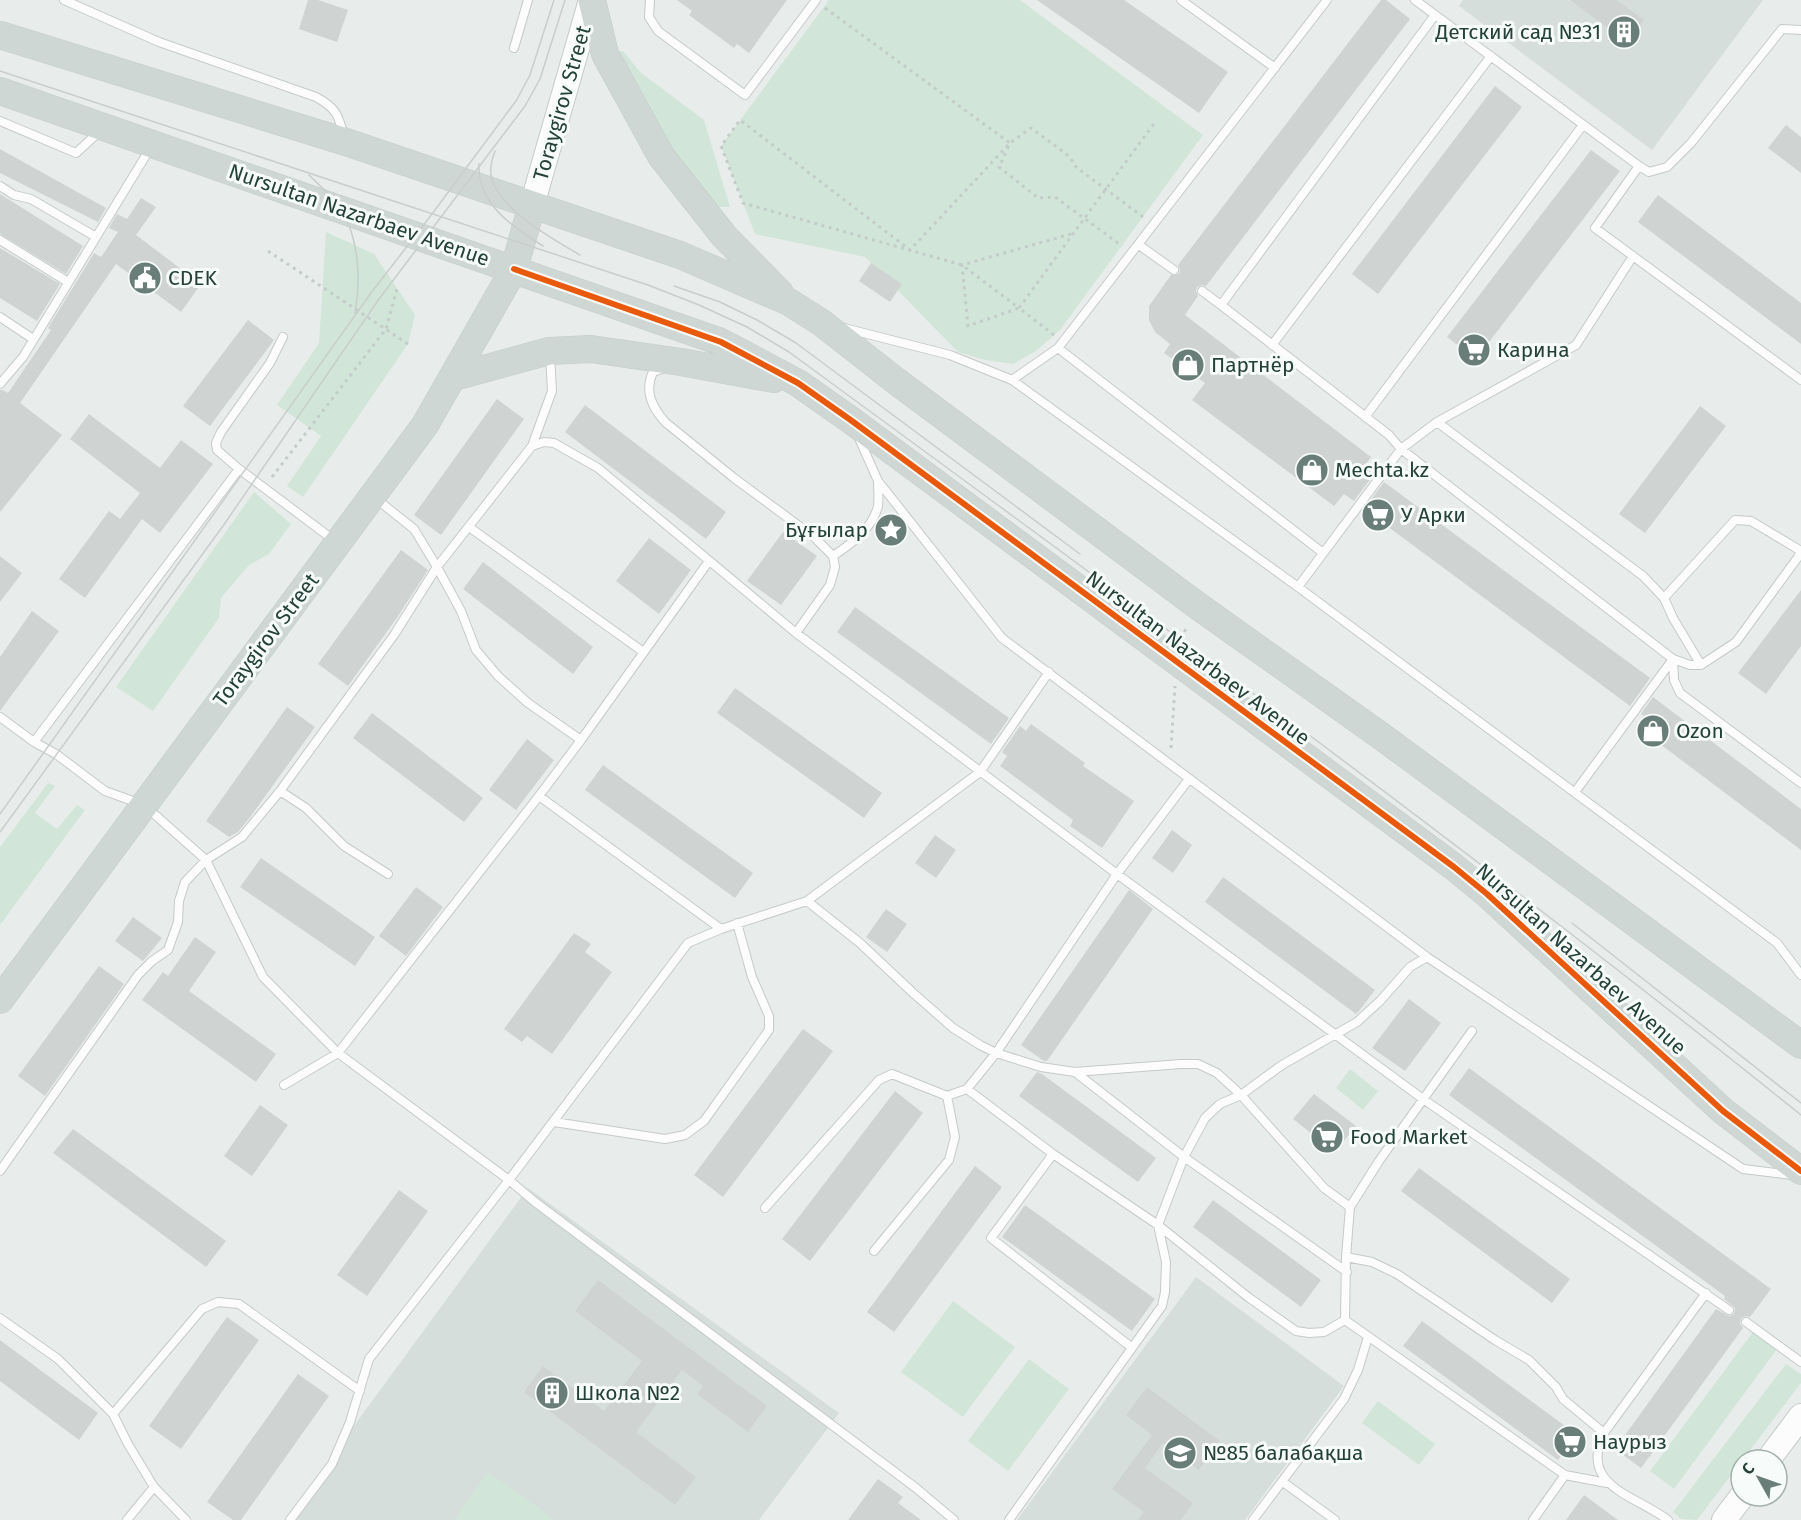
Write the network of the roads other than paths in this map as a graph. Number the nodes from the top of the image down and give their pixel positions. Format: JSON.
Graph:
{"nodes":[{"id":1,"x":64,"y":0,"type":"edge"},
{"id":2,"x":528,"y":0,"type":"edge"},
{"id":3,"x":592,"y":0,"type":"edge"},
{"id":4,"x":650,"y":0,"type":"edge"},
{"id":5,"x":816,"y":0,"type":"edge"},
{"id":6,"x":1181,"y":0,"type":"edge"},
{"id":7,"x":1327,"y":0,"type":"edge"},
{"id":8,"x":1415,"y":0,"type":"edge"},
{"id":9,"x":1435,"y":15,"type":"junction"},
{"id":10,"x":1801,"y":30,"type":"edge"},
{"id":11,"x":0,"y":35,"type":"edge"},
{"id":12,"x":514,"y":48,"type":"dead end"},
{"id":13,"x":1491,"y":56,"type":"junction"},
{"id":14,"x":1275,"y":68,"type":"junction"},
{"id":15,"x":0,"y":91,"type":"edge"},
{"id":16,"x":0,"y":121,"type":"edge"},
{"id":17,"x":1583,"y":125,"type":"junction"},
{"id":18,"x":105,"y":126,"type":"junction"},
{"id":19,"x":346,"y":142,"type":"junction"},
{"id":20,"x":153,"y":143,"type":"junction"},
{"id":21,"x":1639,"y":166,"type":"junction"},
{"id":22,"x":0,"y":186,"type":"edge"},
{"id":23,"x":532,"y":205,"type":"junction"},
{"id":24,"x":96,"y":237,"type":"junction"},
{"id":25,"x":0,"y":240,"type":"edge"},
{"id":26,"x":1139,"y":245,"type":"junction"},
{"id":27,"x":1633,"y":256,"type":"junction"},
{"id":28,"x":514,"y":269,"type":"junction"},
{"id":29,"x":1174,"y":270,"type":"dead end"},
{"id":30,"x":68,"y":282,"type":"junction"},
{"id":31,"x":1202,"y":291,"type":"dead end"},
{"id":32,"x":789,"y":302,"type":"junction"},
{"id":33,"x":1221,"y":305,"type":"junction"},
{"id":34,"x":0,"y":317,"type":"edge"},
{"id":35,"x":822,"y":323,"type":"junction"},
{"id":36,"x":283,"y":337,"type":"dead end"},
{"id":37,"x":33,"y":339,"type":"junction"},
{"id":38,"x":1272,"y":345,"type":"junction"},
{"id":39,"x":1058,"y":348,"type":"junction"},
{"id":40,"x":549,"y":351,"type":"junction"},
{"id":41,"x":681,"y":362,"type":"junction"},
{"id":42,"x":454,"y":377,"type":"junction"},
{"id":43,"x":1012,"y":380,"type":"junction"},
{"id":44,"x":1801,"y":380,"type":"edge"},
{"id":45,"x":798,"y":383,"type":"junction"},
{"id":46,"x":0,"y":384,"type":"edge"},
{"id":47,"x":1365,"y":417,"type":"junction"},
{"id":48,"x":852,"y":421,"type":"junction"},
{"id":49,"x":1437,"y":422,"type":"junction"},
{"id":50,"x":532,"y":446,"type":"junction"},
{"id":51,"x":1401,"y":449,"type":"junction"},
{"id":52,"x":239,"y":469,"type":"junction"},
{"id":53,"x":878,"y":481,"type":"junction"},
{"id":54,"x":373,"y":496,"type":"junction"},
{"id":55,"x":469,"y":527,"type":"junction"},
{"id":56,"x":337,"y":543,"type":"junction"},
{"id":57,"x":1801,"y":552,"type":"edge"},
{"id":58,"x":1323,"y":553,"type":"junction"},
{"id":59,"x":833,"y":556,"type":"junction"},
{"id":60,"x":708,"y":561,"type":"junction"},
{"id":61,"x":437,"y":567,"type":"junction"},
{"id":62,"x":1298,"y":587,"type":"junction"},
{"id":63,"x":1664,"y":598,"type":"junction"},
{"id":64,"x":796,"y":633,"type":"junction"},
{"id":65,"x":642,"y":651,"type":"junction"},
{"id":66,"x":1673,"y":659,"type":"junction"},
{"id":67,"x":1701,"y":665,"type":"junction"},
{"id":68,"x":1049,"y":672,"type":"junction"},
{"id":69,"x":0,"y":717,"type":"edge"},
{"id":70,"x":581,"y":740,"type":"junction"},
{"id":71,"x":33,"y":742,"type":"junction"},
{"id":72,"x":980,"y":771,"type":"junction"},
{"id":73,"x":1189,"y":779,"type":"junction"},
{"id":74,"x":1801,"y":783,"type":"edge"},
{"id":75,"x":280,"y":791,"type":"junction"},
{"id":76,"x":1575,"y":792,"type":"junction"},
{"id":77,"x":539,"y":796,"type":"junction"},
{"id":78,"x":144,"y":805,"type":"junction"},
{"id":79,"x":206,"y":860,"type":"junction"},
{"id":80,"x":388,"y":874,"type":"dead end"},
{"id":81,"x":1117,"y":874,"type":"junction"},
{"id":82,"x":807,"y":901,"type":"junction"},
{"id":83,"x":737,"y":923,"type":"junction"},
{"id":84,"x":721,"y":929,"type":"junction"},
{"id":85,"x":1427,"y":957,"type":"junction"},
{"id":86,"x":1801,"y":975,"type":"edge"},
{"id":87,"x":6,"y":988,"type":"edge"},
{"id":88,"x":1472,"y":1031,"type":"dead end"},
{"id":89,"x":1334,"y":1035,"type":"junction"},
{"id":90,"x":1801,"y":1045,"type":"edge"},
{"id":91,"x":338,"y":1053,"type":"junction"},
{"id":92,"x":996,"y":1053,"type":"junction"},
{"id":93,"x":1075,"y":1071,"type":"junction"},
{"id":94,"x":284,"y":1085,"type":"dead end"},
{"id":95,"x":967,"y":1089,"type":"junction"},
{"id":96,"x":1241,"y":1095,"type":"junction"},
{"id":97,"x":947,"y":1096,"type":"junction"},
{"id":98,"x":1424,"y":1099,"type":"junction"},
{"id":99,"x":554,"y":1122,"type":"junction"},
{"id":100,"x":1053,"y":1154,"type":"junction"},
{"id":101,"x":1184,"y":1157,"type":"junction"},
{"id":102,"x":0,"y":1171,"type":"edge"},
{"id":103,"x":1801,"y":1172,"type":"edge"},
{"id":104,"x":1801,"y":1176,"type":"edge"},
{"id":105,"x":509,"y":1180,"type":"junction"},
{"id":106,"x":1350,"y":1207,"type":"junction"},
{"id":107,"x":765,"y":1208,"type":"dead end"},
{"id":108,"x":1158,"y":1225,"type":"junction"},
{"id":109,"x":874,"y":1251,"type":"dead end"},
{"id":110,"x":1346,"y":1257,"type":"junction"},
{"id":111,"x":1347,"y":1272,"type":"junction"},
{"id":112,"x":1706,"y":1293,"type":"junction"},
{"id":113,"x":1729,"y":1310,"type":"dead end"},
{"id":114,"x":0,"y":1318,"type":"edge"},
{"id":115,"x":1345,"y":1320,"type":"junction"},
{"id":116,"x":1746,"y":1322,"type":"dead end"},
{"id":117,"x":1368,"y":1337,"type":"junction"},
{"id":118,"x":1131,"y":1347,"type":"junction"},
{"id":119,"x":1801,"y":1362,"type":"edge"},
{"id":120,"x":360,"y":1391,"type":"junction"},
{"id":121,"x":113,"y":1414,"type":"junction"},
{"id":122,"x":1801,"y":1416,"type":"edge"},
{"id":123,"x":1604,"y":1433,"type":"junction"},
{"id":124,"x":1777,"y":1448,"type":"edge"},
{"id":125,"x":1565,"y":1475,"type":"junction"},
{"id":126,"x":1283,"y":1482,"type":"junction"},
{"id":127,"x":1607,"y":1483,"type":"junction"},
{"id":128,"x":154,"y":1487,"type":"junction"},
{"id":129,"x":128,"y":1520,"type":"edge"},
{"id":130,"x":186,"y":1520,"type":"edge"},
{"id":131,"x":290,"y":1520,"type":"edge"},
{"id":132,"x":954,"y":1520,"type":"edge"},
{"id":133,"x":1009,"y":1520,"type":"edge"},
{"id":134,"x":1253,"y":1520,"type":"edge"},
{"id":135,"x":1335,"y":1520,"type":"edge"},
{"id":136,"x":1533,"y":1520,"type":"edge"},
{"id":137,"x":1668,"y":1520,"type":"edge"}],
"edges":[{"from":1,"to":19,"type":"lane"},
{"from":2,"to":12,"type":"lane"},
{"from":3,"to":23,"type":"main road","name":"Toraygirov Street"},
{"from":3,"to":32,"type":"main road"},
{"from":4,"to":5,"type":"lane"},
{"from":6,"to":14,"type":"lane"},
{"from":7,"to":14,"type":"lane"},
{"from":8,"to":9,"type":"lane"},
{"from":9,"to":13,"type":"lane"},
{"from":9,"to":33,"type":"lane"},
{"from":10,"to":21,"type":"lane"},
{"from":11,"to":19,"type":"main road","name":"Nursultan Nazarbaev Avenue"},
{"from":13,"to":17,"type":"lane"},
{"from":13,"to":38,"type":"lane"},
{"from":14,"to":26,"type":"lane"},
{"from":15,"to":18,"type":"main road","name":"Nursultan Nazarbaev Avenue"},
{"from":16,"to":18,"type":"lane"},
{"from":17,"to":21,"type":"lane"},
{"from":17,"to":47,"type":"lane"},
{"from":18,"to":20,"type":"main road","name":"Nursultan Nazarbaev Avenue"},
{"from":19,"to":23,"type":"main road","name":"Nursultan Nazarbaev Avenue"},
{"from":20,"to":24,"type":"lane"},
{"from":20,"to":28,"type":"main road","name":"Nursultan Nazarbaev Avenue"},
{"from":21,"to":27,"type":"lane"},
{"from":22,"to":24,"type":"lane"},
{"from":23,"to":28,"type":"main road","name":"Toraygirov Street"},
{"from":23,"to":32,"type":"main road","name":"Nursultan Nazarbaev Avenue"},
{"from":24,"to":30,"type":"lane"},
{"from":25,"to":30,"type":"lane"},
{"from":26,"to":29,"type":"lane"},
{"from":26,"to":39,"type":"lane"},
{"from":27,"to":44,"type":"lane"},
{"from":27,"to":49,"type":"lane"},
{"from":28,"to":42,"type":"main road","name":"Toraygirov Street"},
{"from":28,"to":45,"type":"main road","name":"Nursultan Nazarbaev Avenue"},
{"from":30,"to":37,"type":"lane"},
{"from":31,"to":33,"type":"lane"},
{"from":32,"to":35,"type":"main road","name":"Nursultan Nazarbaev Avenue"},
{"from":33,"to":38,"type":"lane"},
{"from":34,"to":37,"type":"lane"},
{"from":35,"to":43,"type":"lane"},
{"from":35,"to":90,"type":"main road","name":"Nursultan Nazarbaev Avenue"},
{"from":36,"to":52,"type":"lane"},
{"from":37,"to":46,"type":"lane"},
{"from":38,"to":47,"type":"lane"},
{"from":39,"to":43,"type":"lane"},
{"from":39,"to":58,"type":"lane"},
{"from":40,"to":41,"type":"main road"},
{"from":40,"to":42,"type":"main road"},
{"from":40,"to":50,"type":"lane"},
{"from":41,"to":45,"type":"main road"},
{"from":41,"to":59,"type":"lane"},
{"from":42,"to":54,"type":"main road","name":"Toraygirov Street"},
{"from":43,"to":62,"type":"lane"},
{"from":45,"to":48,"type":"main road","name":"Nursultan Nazarbaev Avenue"},
{"from":47,"to":51,"type":"lane"},
{"from":48,"to":53,"type":"lane"},
{"from":48,"to":103,"type":"main road","name":"Nursultan Nazarbaev Avenue"},
{"from":49,"to":51,"type":"lane"},
{"from":49,"to":63,"type":"lane"},
{"from":50,"to":55,"type":"lane"},
{"from":50,"to":60,"type":"lane"},
{"from":51,"to":58,"type":"lane"},
{"from":51,"to":66,"type":"lane"},
{"from":52,"to":56,"type":"lane"},
{"from":52,"to":71,"type":"lane"},
{"from":53,"to":59,"type":"lane"},
{"from":53,"to":68,"type":"lane"},
{"from":54,"to":56,"type":"main road","name":"Toraygirov Street"},
{"from":54,"to":61,"type":"lane"},
{"from":55,"to":61,"type":"lane"},
{"from":55,"to":65,"type":"lane"},
{"from":56,"to":78,"type":"main road","name":"Toraygirov Street"},
{"from":57,"to":63,"type":"lane"},
{"from":57,"to":67,"type":"lane"},
{"from":58,"to":62,"type":"lane"},
{"from":59,"to":64,"type":"lane"},
{"from":60,"to":64,"type":"lane"},
{"from":60,"to":65,"type":"lane"},
{"from":61,"to":70,"type":"lane"},
{"from":61,"to":75,"type":"lane"},
{"from":62,"to":76,"type":"lane"},
{"from":63,"to":67,"type":"lane"},
{"from":64,"to":72,"type":"lane"},
{"from":65,"to":70,"type":"lane"},
{"from":66,"to":67,"type":"lane"},
{"from":66,"to":74,"type":"lane"},
{"from":66,"to":76,"type":"lane"},
{"from":68,"to":72,"type":"lane"},
{"from":68,"to":73,"type":"lane"},
{"from":69,"to":71,"type":"lane"},
{"from":70,"to":77,"type":"lane"},
{"from":71,"to":78,"type":"lane"},
{"from":72,"to":81,"type":"lane"},
{"from":72,"to":82,"type":"lane"},
{"from":73,"to":81,"type":"lane"},
{"from":73,"to":85,"type":"lane"},
{"from":75,"to":79,"type":"lane"},
{"from":75,"to":80,"type":"lane"},
{"from":76,"to":86,"type":"lane"},
{"from":77,"to":84,"type":"lane"},
{"from":77,"to":91,"type":"lane"},
{"from":78,"to":79,"type":"lane"},
{"from":78,"to":87,"type":"main road","name":"Toraygirov Street"},
{"from":79,"to":91,"type":"lane"},
{"from":79,"to":102,"type":"lane"},
{"from":81,"to":89,"type":"lane"},
{"from":81,"to":92,"type":"lane"},
{"from":82,"to":83,"type":"lane"},
{"from":82,"to":92,"type":"lane"},
{"from":83,"to":84,"type":"lane"},
{"from":83,"to":99,"type":"lane"},
{"from":84,"to":99,"type":"lane"},
{"from":85,"to":89,"type":"lane"},
{"from":85,"to":104,"type":"lane"},
{"from":88,"to":98,"type":"lane"},
{"from":89,"to":96,"type":"lane"},
{"from":89,"to":98,"type":"lane"},
{"from":91,"to":94,"type":"lane"},
{"from":91,"to":105,"type":"lane"},
{"from":92,"to":93,"type":"lane"},
{"from":92,"to":95,"type":"lane"},
{"from":93,"to":96,"type":"lane"},
{"from":93,"to":101,"type":"lane"},
{"from":95,"to":97,"type":"lane"},
{"from":95,"to":100,"type":"lane"},
{"from":96,"to":101,"type":"lane"},
{"from":96,"to":106,"type":"lane"},
{"from":97,"to":107,"type":"lane"},
{"from":97,"to":109,"type":"lane"},
{"from":98,"to":106,"type":"lane"},
{"from":98,"to":112,"type":"lane"},
{"from":99,"to":105,"type":"lane"},
{"from":100,"to":108,"type":"lane"},
{"from":100,"to":118,"type":"lane"},
{"from":101,"to":108,"type":"lane"},
{"from":101,"to":111,"type":"lane"},
{"from":105,"to":120,"type":"lane"},
{"from":105,"to":132,"type":"lane"},
{"from":106,"to":110,"type":"lane"},
{"from":108,"to":115,"type":"lane"},
{"from":108,"to":118,"type":"lane"},
{"from":110,"to":111,"type":"lane"},
{"from":110,"to":123,"type":"lane"},
{"from":111,"to":115,"type":"lane"},
{"from":112,"to":113,"type":"lane"},
{"from":112,"to":123,"type":"lane"},
{"from":114,"to":121,"type":"lane"},
{"from":115,"to":117,"type":"lane"},
{"from":116,"to":119,"type":"lane"},
{"from":117,"to":125,"type":"lane"},
{"from":117,"to":126,"type":"lane"},
{"from":118,"to":133,"type":"lane"},
{"from":120,"to":121,"type":"lane"},
{"from":120,"to":131,"type":"lane"},
{"from":121,"to":128,"type":"lane"},
{"from":122,"to":124,"type":"main road"},
{"from":123,"to":127,"type":"lane"},
{"from":125,"to":127,"type":"lane"},
{"from":125,"to":136,"type":"lane"},
{"from":126,"to":134,"type":"lane"},
{"from":126,"to":135,"type":"lane"},
{"from":127,"to":137,"type":"lane"},
{"from":128,"to":129,"type":"lane"},
{"from":128,"to":130,"type":"lane"}]}
